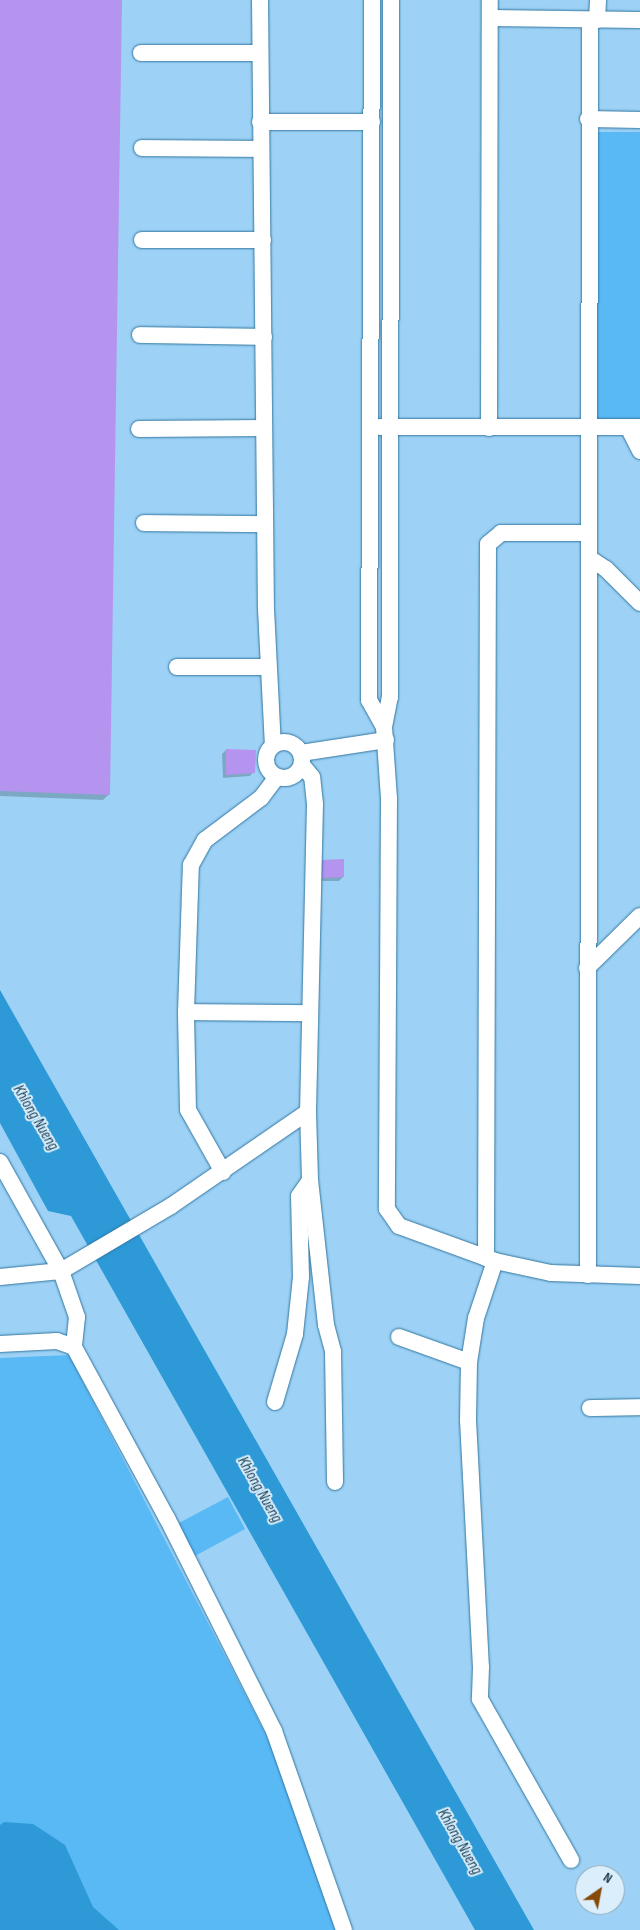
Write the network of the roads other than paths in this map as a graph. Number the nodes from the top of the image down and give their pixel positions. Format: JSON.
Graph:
{"nodes":[{"id":1,"x":260,"y":0,"type":"edge"},
{"id":2,"x":372,"y":0,"type":"edge"},
{"id":3,"x":392,"y":0,"type":"edge"},
{"id":4,"x":490,"y":0,"type":"edge"},
{"id":5,"x":598,"y":0,"type":"edge"},
{"id":6,"x":490,"y":18,"type":"junction"},
{"id":7,"x":594,"y":20,"type":"junction"},
{"id":8,"x":640,"y":20,"type":"edge"},
{"id":9,"x":141,"y":53,"type":"dead end"},
{"id":10,"x":260,"y":53,"type":"junction"},
{"id":11,"x":588,"y":119,"type":"junction"},
{"id":12,"x":640,"y":120,"type":"edge"},
{"id":13,"x":260,"y":122,"type":"junction"},
{"id":14,"x":372,"y":122,"type":"junction"},
{"id":15,"x":142,"y":148,"type":"dead end"},
{"id":16,"x":260,"y":149,"type":"junction"},
{"id":17,"x":142,"y":240,"type":"dead end"},
{"id":18,"x":263,"y":240,"type":"junction"},
{"id":19,"x":140,"y":335,"type":"dead end"},
{"id":20,"x":264,"y":337,"type":"junction"},
{"id":21,"x":370,"y":427,"type":"junction"},
{"id":22,"x":389,"y":427,"type":"junction"},
{"id":23,"x":591,"y":427,"type":"junction"},
{"id":24,"x":634,"y":427,"type":"edge"},
{"id":25,"x":264,"y":428,"type":"junction"},
{"id":26,"x":489,"y":428,"type":"junction"},
{"id":27,"x":140,"y":429,"type":"dead end"},
{"id":28,"x":640,"y":451,"type":"edge"},
{"id":29,"x":144,"y":523,"type":"dead end"},
{"id":30,"x":265,"y":524,"type":"junction"},
{"id":31,"x":588,"y":533,"type":"junction"},
{"id":32,"x":589,"y":558,"type":"junction"},
{"id":33,"x":640,"y":603,"type":"edge"},
{"id":34,"x":178,"y":668,"type":"dead end"},
{"id":35,"x":268,"y":668,"type":"junction"},
{"id":36,"x":385,"y":733,"type":"junction"},
{"id":37,"x":273,"y":744,"type":"junction"},
{"id":38,"x":302,"y":759,"type":"junction"},
{"id":39,"x":276,"y":777,"type":"junction"},
{"id":40,"x":640,"y":916,"type":"edge"},
{"id":41,"x":587,"y":968,"type":"junction"},
{"id":42,"x":186,"y":1012,"type":"junction"},
{"id":43,"x":308,"y":1013,"type":"junction"},
{"id":44,"x":308,"y":1112,"type":"junction"},
{"id":45,"x":0,"y":1162,"type":"edge"},
{"id":46,"x":223,"y":1172,"type":"junction"},
{"id":47,"x":310,"y":1180,"type":"junction"},
{"id":48,"x":490,"y":1260,"type":"junction"},
{"id":49,"x":67,"y":1268,"type":"junction"},
{"id":50,"x":588,"y":1275,"type":"junction"},
{"id":51,"x":640,"y":1276,"type":"edge"},
{"id":52,"x":0,"y":1277,"type":"edge"},
{"id":53,"x":399,"y":1337,"type":"dead end"},
{"id":54,"x":0,"y":1344,"type":"edge"},
{"id":55,"x":74,"y":1347,"type":"junction"},
{"id":56,"x":469,"y":1362,"type":"junction"},
{"id":57,"x":275,"y":1402,"type":"dead end"},
{"id":58,"x":640,"y":1407,"type":"edge"},
{"id":59,"x":590,"y":1408,"type":"dead end"},
{"id":60,"x":335,"y":1482,"type":"dead end"},
{"id":61,"x":571,"y":1860,"type":"dead end"},
{"id":62,"x":344,"y":1930,"type":"edge"}],
"edges":[{"from":1,"to":10,"type":"street"},
{"from":2,"to":14,"type":"street"},
{"from":3,"to":22,"type":"street"},
{"from":4,"to":6,"type":"street"},
{"from":5,"to":7,"type":"street"},
{"from":6,"to":7,"type":"street"},
{"from":6,"to":26,"type":"street"},
{"from":7,"to":8,"type":"street"},
{"from":7,"to":11,"type":"street"},
{"from":9,"to":10,"type":"street"},
{"from":10,"to":13,"type":"street"},
{"from":11,"to":12,"type":"street"},
{"from":11,"to":23,"type":"street"},
{"from":13,"to":14,"type":"street"},
{"from":13,"to":16,"type":"street"},
{"from":14,"to":21,"type":"street"},
{"from":15,"to":16,"type":"street"},
{"from":16,"to":18,"type":"street"},
{"from":17,"to":18,"type":"street"},
{"from":18,"to":20,"type":"street"},
{"from":19,"to":20,"type":"street"},
{"from":20,"to":25,"type":"street"},
{"from":21,"to":22,"type":"street"},
{"from":21,"to":36,"type":"street"},
{"from":22,"to":26,"type":"street"},
{"from":22,"to":36,"type":"street"},
{"from":23,"to":24,"type":"street"},
{"from":23,"to":26,"type":"street"},
{"from":23,"to":31,"type":"street"},
{"from":24,"to":28,"type":"street"},
{"from":25,"to":27,"type":"street"},
{"from":25,"to":30,"type":"street"},
{"from":29,"to":30,"type":"street"},
{"from":30,"to":35,"type":"street"},
{"from":31,"to":32,"type":"street"},
{"from":31,"to":48,"type":"street"},
{"from":32,"to":33,"type":"street"},
{"from":32,"to":41,"type":"street"},
{"from":34,"to":35,"type":"street"},
{"from":35,"to":37,"type":"street"},
{"from":36,"to":38,"type":"street"},
{"from":36,"to":48,"type":"street"},
{"from":37,"to":38,"type":"street"},
{"from":37,"to":39,"type":"street"},
{"from":38,"to":39,"type":"street"},
{"from":38,"to":43,"type":"street"},
{"from":39,"to":42,"type":"street"},
{"from":40,"to":41,"type":"street"},
{"from":41,"to":50,"type":"street"},
{"from":42,"to":43,"type":"street"},
{"from":42,"to":46,"type":"street"},
{"from":43,"to":44,"type":"street"},
{"from":44,"to":46,"type":"street"},
{"from":44,"to":47,"type":"street"},
{"from":45,"to":49,"type":"street"},
{"from":46,"to":49,"type":"street"},
{"from":47,"to":57,"type":"street"},
{"from":47,"to":60,"type":"street"},
{"from":48,"to":50,"type":"street"},
{"from":48,"to":56,"type":"street"},
{"from":49,"to":52,"type":"street"},
{"from":49,"to":55,"type":"street"},
{"from":50,"to":51,"type":"street"},
{"from":53,"to":56,"type":"street"},
{"from":54,"to":55,"type":"street"},
{"from":55,"to":62,"type":"street"},
{"from":56,"to":61,"type":"street"},
{"from":58,"to":59,"type":"street"}]}
